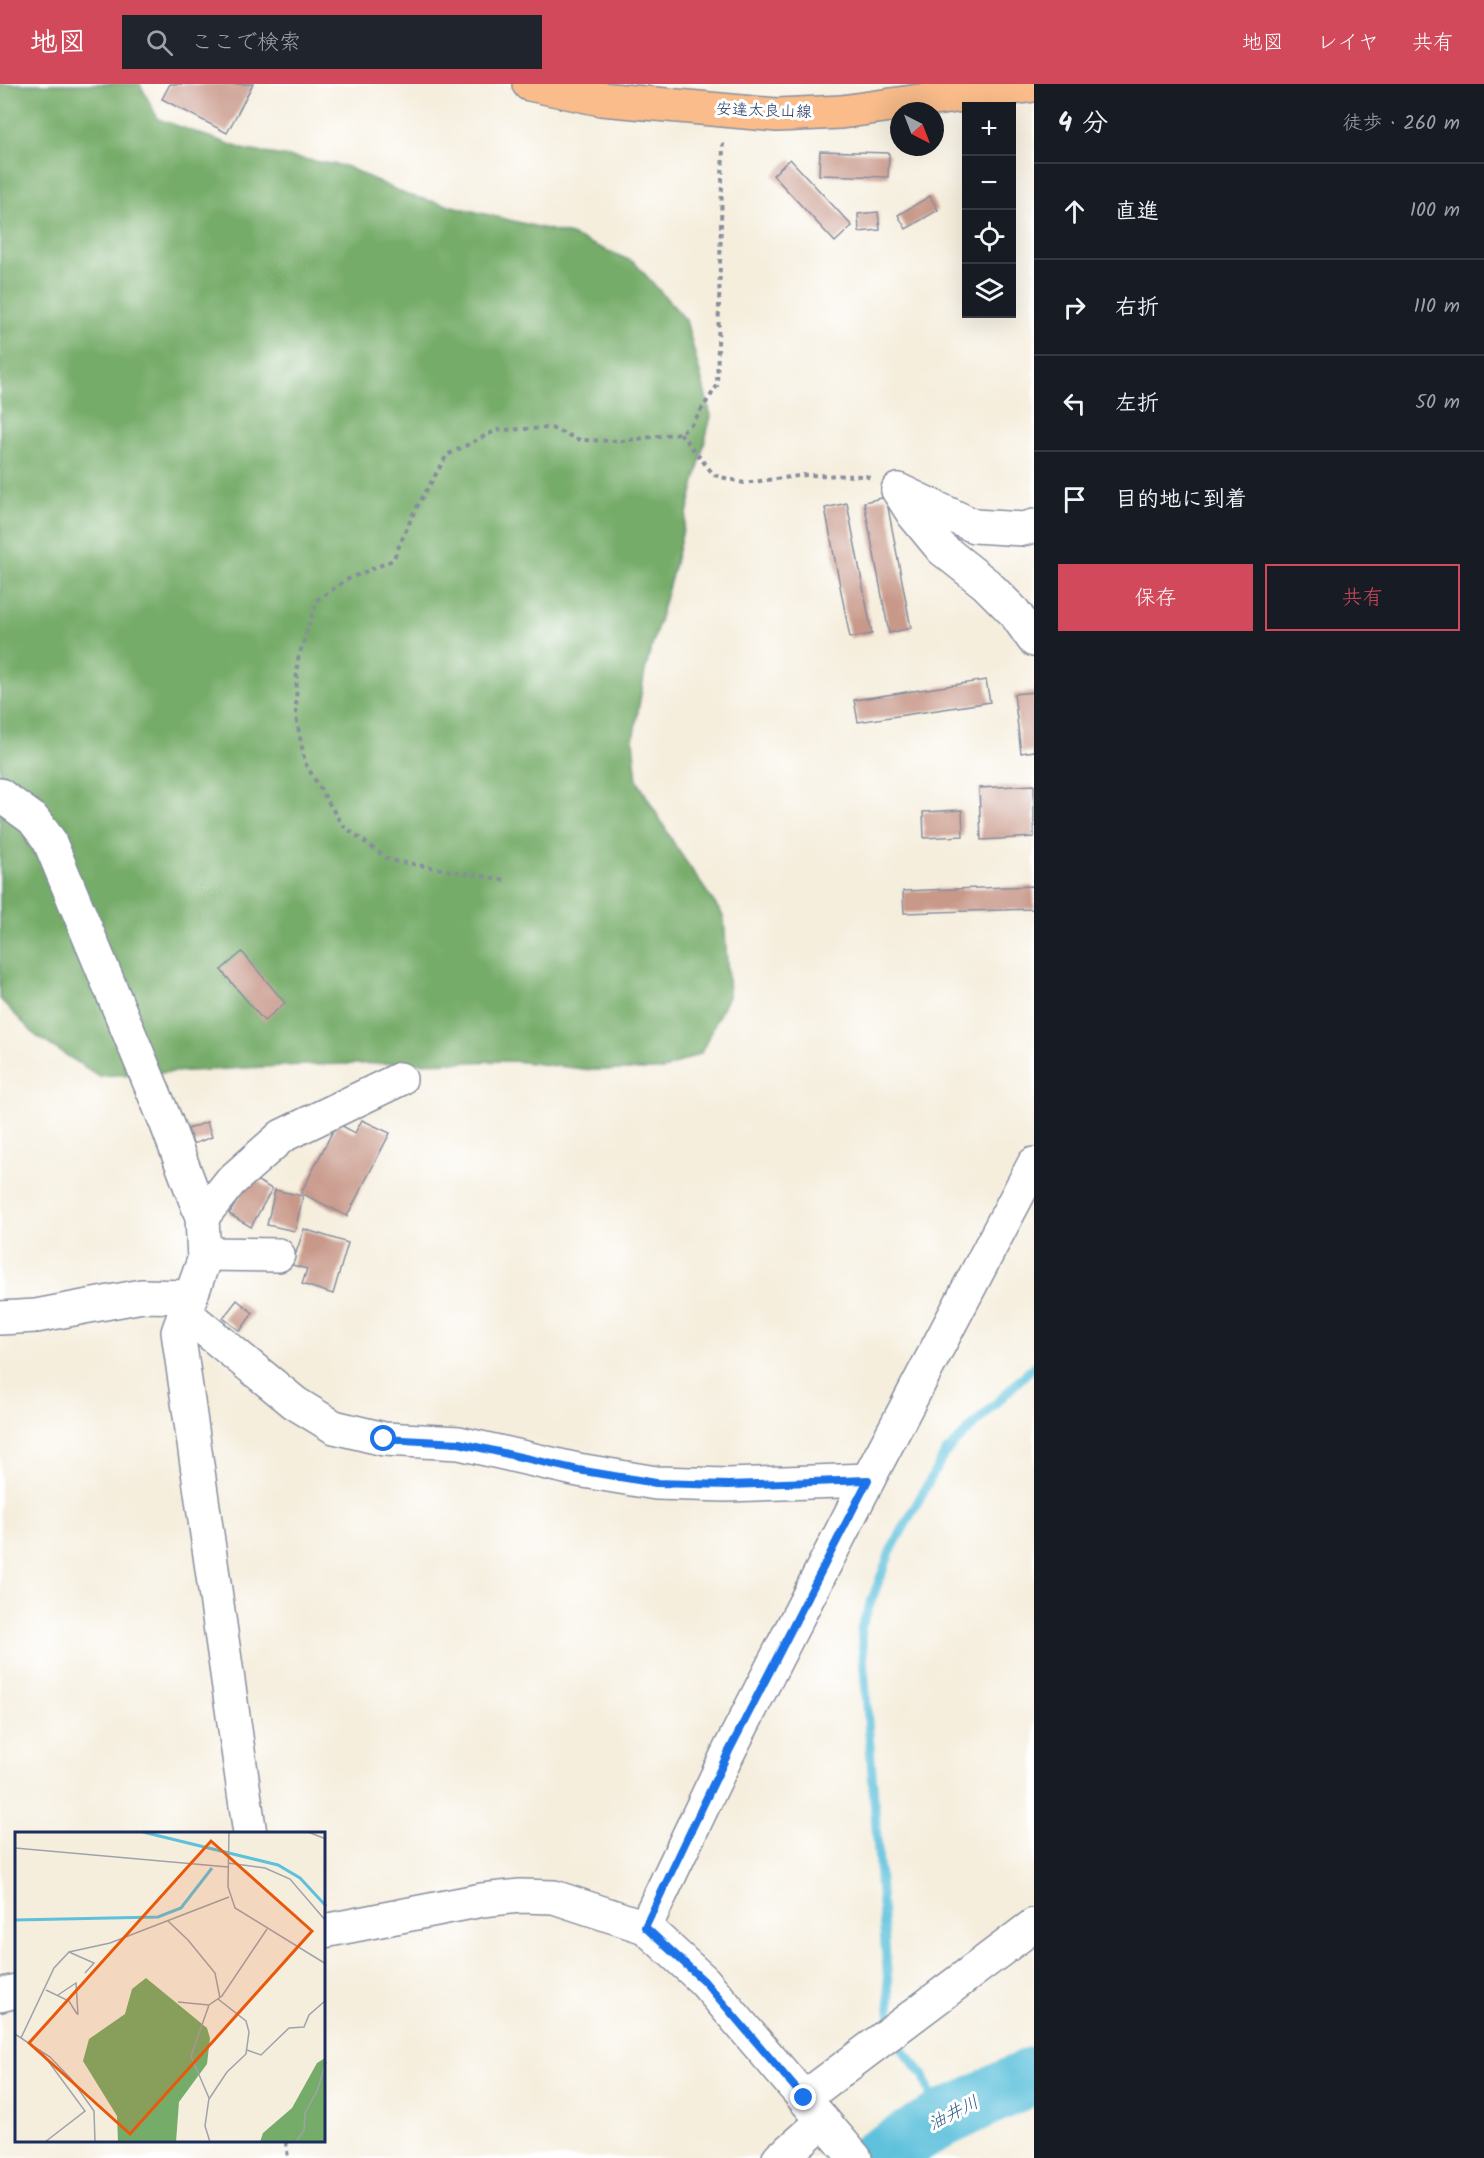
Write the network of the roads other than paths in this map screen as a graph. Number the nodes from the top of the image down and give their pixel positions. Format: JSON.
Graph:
{"nodes":[{"id":1,"x":530,"y":84,"type":"edge"},
{"id":2,"x":1034,"y":86,"type":"edge"},
{"id":3,"x":928,"y":92,"type":"edge"},
{"id":4,"x":1034,"y":526,"type":"edge"},
{"id":5,"x":1034,"y":640,"type":"edge"},
{"id":6,"x":0,"y":795,"type":"edge"},
{"id":7,"x":400,"y":1079,"type":"dead end"},
{"id":8,"x":1034,"y":1164,"type":"edge"},
{"id":9,"x":202,"y":1217,"type":"junction"},
{"id":10,"x":204,"y":1254,"type":"junction"},
{"id":11,"x":278,"y":1255,"type":"dead end"},
{"id":12,"x":188,"y":1305,"type":"junction"},
{"id":13,"x":0,"y":1318,"type":"edge"},
{"id":14,"x":868,"y":1480,"type":"junction"},
{"id":15,"x":250,"y":1832,"type":"edge"},
{"id":16,"x":1034,"y":1925,"type":"edge"},
{"id":17,"x":645,"y":1927,"type":"junction"},
{"id":18,"x":326,"y":1930,"type":"edge"},
{"id":19,"x":15,"y":1991,"type":"edge"},
{"id":20,"x":0,"y":1995,"type":"edge"},
{"id":21,"x":813,"y":2110,"type":"junction"},
{"id":22,"x":850,"y":2152,"type":"edge"},
{"id":23,"x":779,"y":2158,"type":"edge"}],
"edges":[{"from":1,"to":3,"type":"main road","name":"安達太良山線"},
{"from":2,"to":3,"type":"main road","name":"安達太良山線"},
{"from":4,"to":5,"type":"street"},
{"from":6,"to":9,"type":"street"},
{"from":7,"to":9,"type":"street"},
{"from":8,"to":14,"type":"street"},
{"from":9,"to":10,"type":"street"},
{"from":10,"to":11,"type":"street"},
{"from":10,"to":12,"type":"street"},
{"from":12,"to":13,"type":"street"},
{"from":12,"to":14,"type":"street"},
{"from":12,"to":15,"type":"street"},
{"from":14,"to":17,"type":"street"},
{"from":16,"to":21,"type":"street"},
{"from":17,"to":18,"type":"street"},
{"from":17,"to":21,"type":"street"},
{"from":19,"to":20,"type":"street"},
{"from":21,"to":22,"type":"street"},
{"from":21,"to":23,"type":"street"}]}
